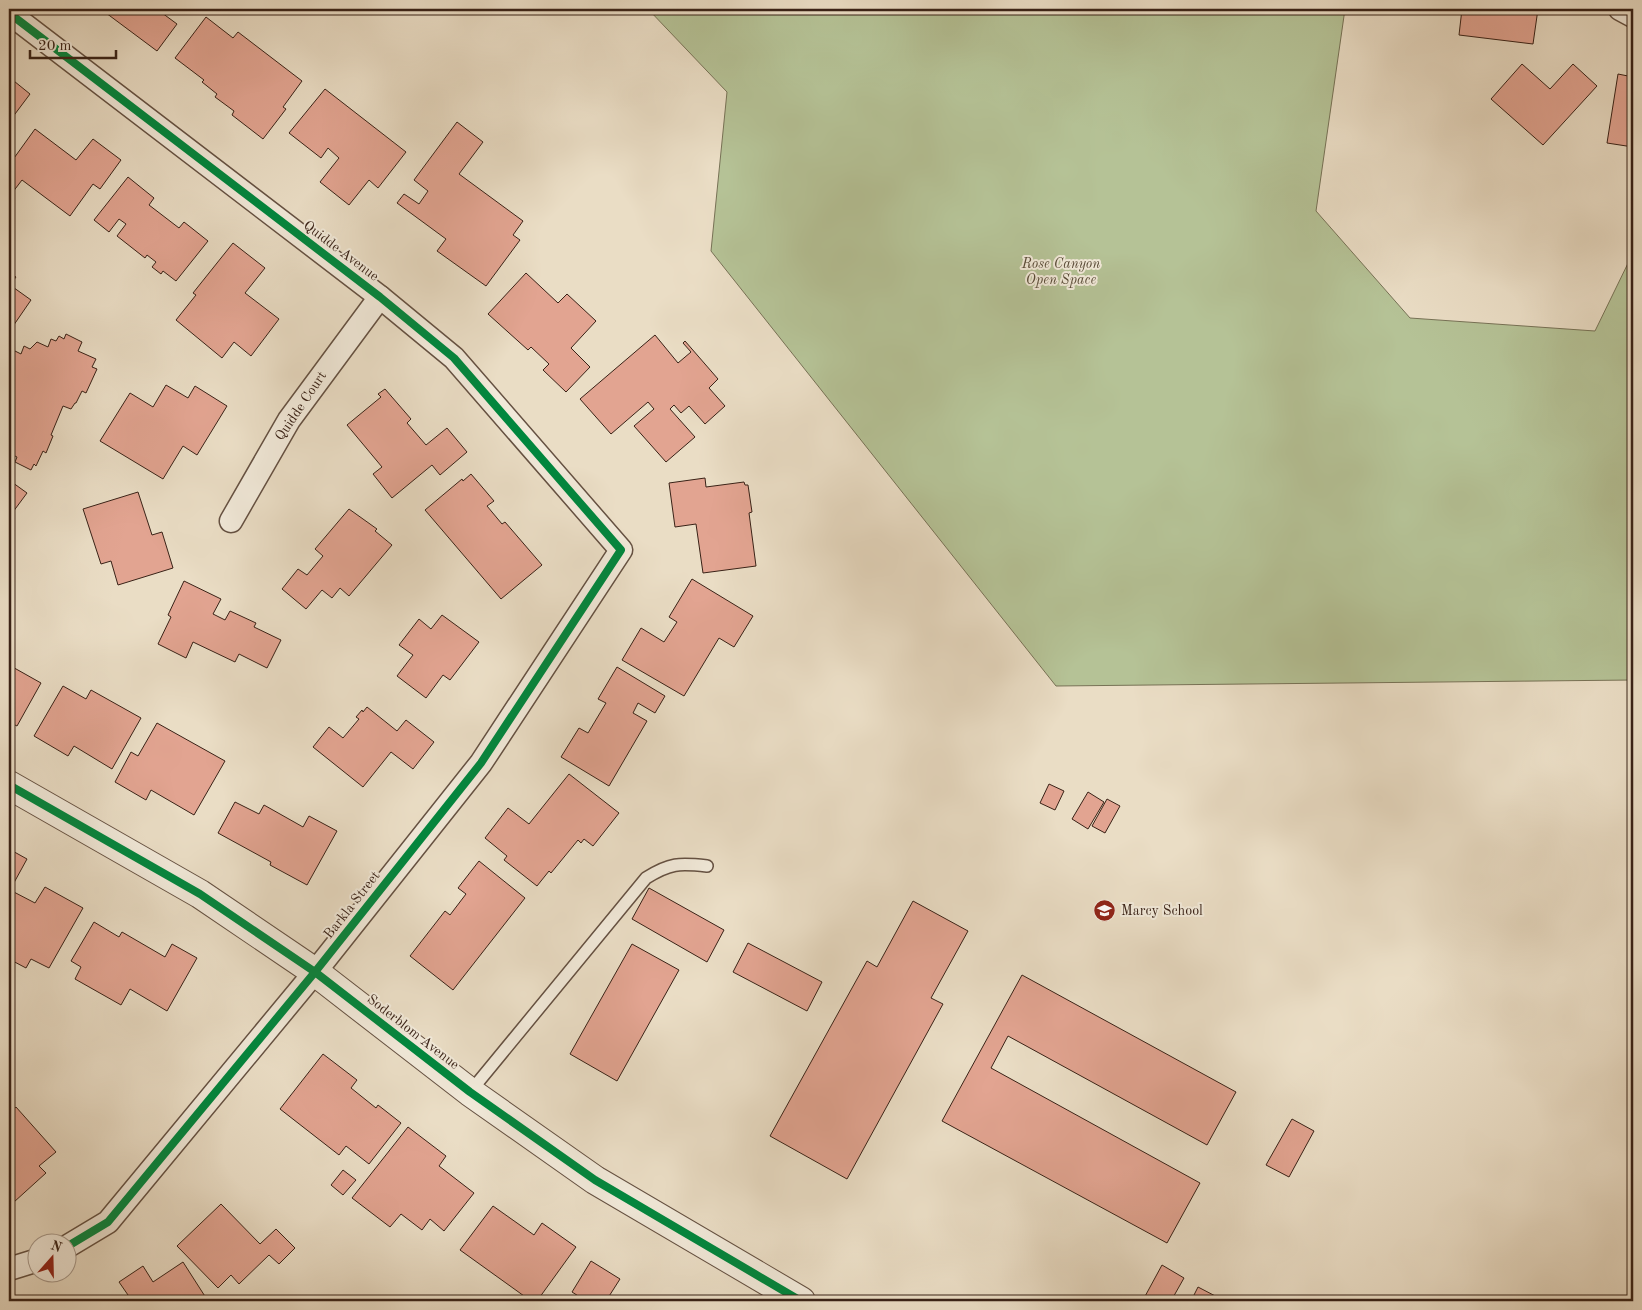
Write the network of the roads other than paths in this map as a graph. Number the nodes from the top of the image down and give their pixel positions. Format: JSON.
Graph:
{"nodes":[{"id":1,"x":1620,"y":9,"type":"edge"},
{"id":2,"x":9,"y":13,"type":"edge"},
{"id":3,"x":1633,"y":16,"type":"edge"},
{"id":4,"x":380,"y":297,"type":"junction"},
{"id":5,"x":232,"y":521,"type":"dead end"},
{"id":6,"x":621,"y":550,"type":"joint"},
{"id":7,"x":9,"y":785,"type":"edge"},
{"id":8,"x":707,"y":866,"type":"dead end"},
{"id":9,"x":315,"y":972,"type":"junction"},
{"id":10,"x":470,"y":1092,"type":"junction"},
{"id":11,"x":78,"y":1240,"type":"edge"},
{"id":12,"x":28,"y":1263,"type":"edge"},
{"id":13,"x":9,"y":1269,"type":"edge"},
{"id":14,"x":801,"y":1301,"type":"edge"}],
"edges":[{"from":1,"to":3,"type":"street"},
{"from":2,"to":4,"type":"street","name":"Quidde Avenue"},
{"from":4,"to":5,"type":"street","name":"Quidde Court"},
{"from":4,"to":6,"type":"street","name":"Quidde Avenue"},
{"from":6,"to":9,"type":"street","name":"Barkla Street"},
{"from":7,"to":9,"type":"street","name":"Soderblom Avenue"},
{"from":8,"to":10,"type":"lane"},
{"from":9,"to":10,"type":"street","name":"Soderblom Avenue"},
{"from":9,"to":11,"type":"street","name":"Barkla Street"},
{"from":10,"to":14,"type":"street","name":"Soderblom Avenue"},
{"from":12,"to":13,"type":"street"}]}
